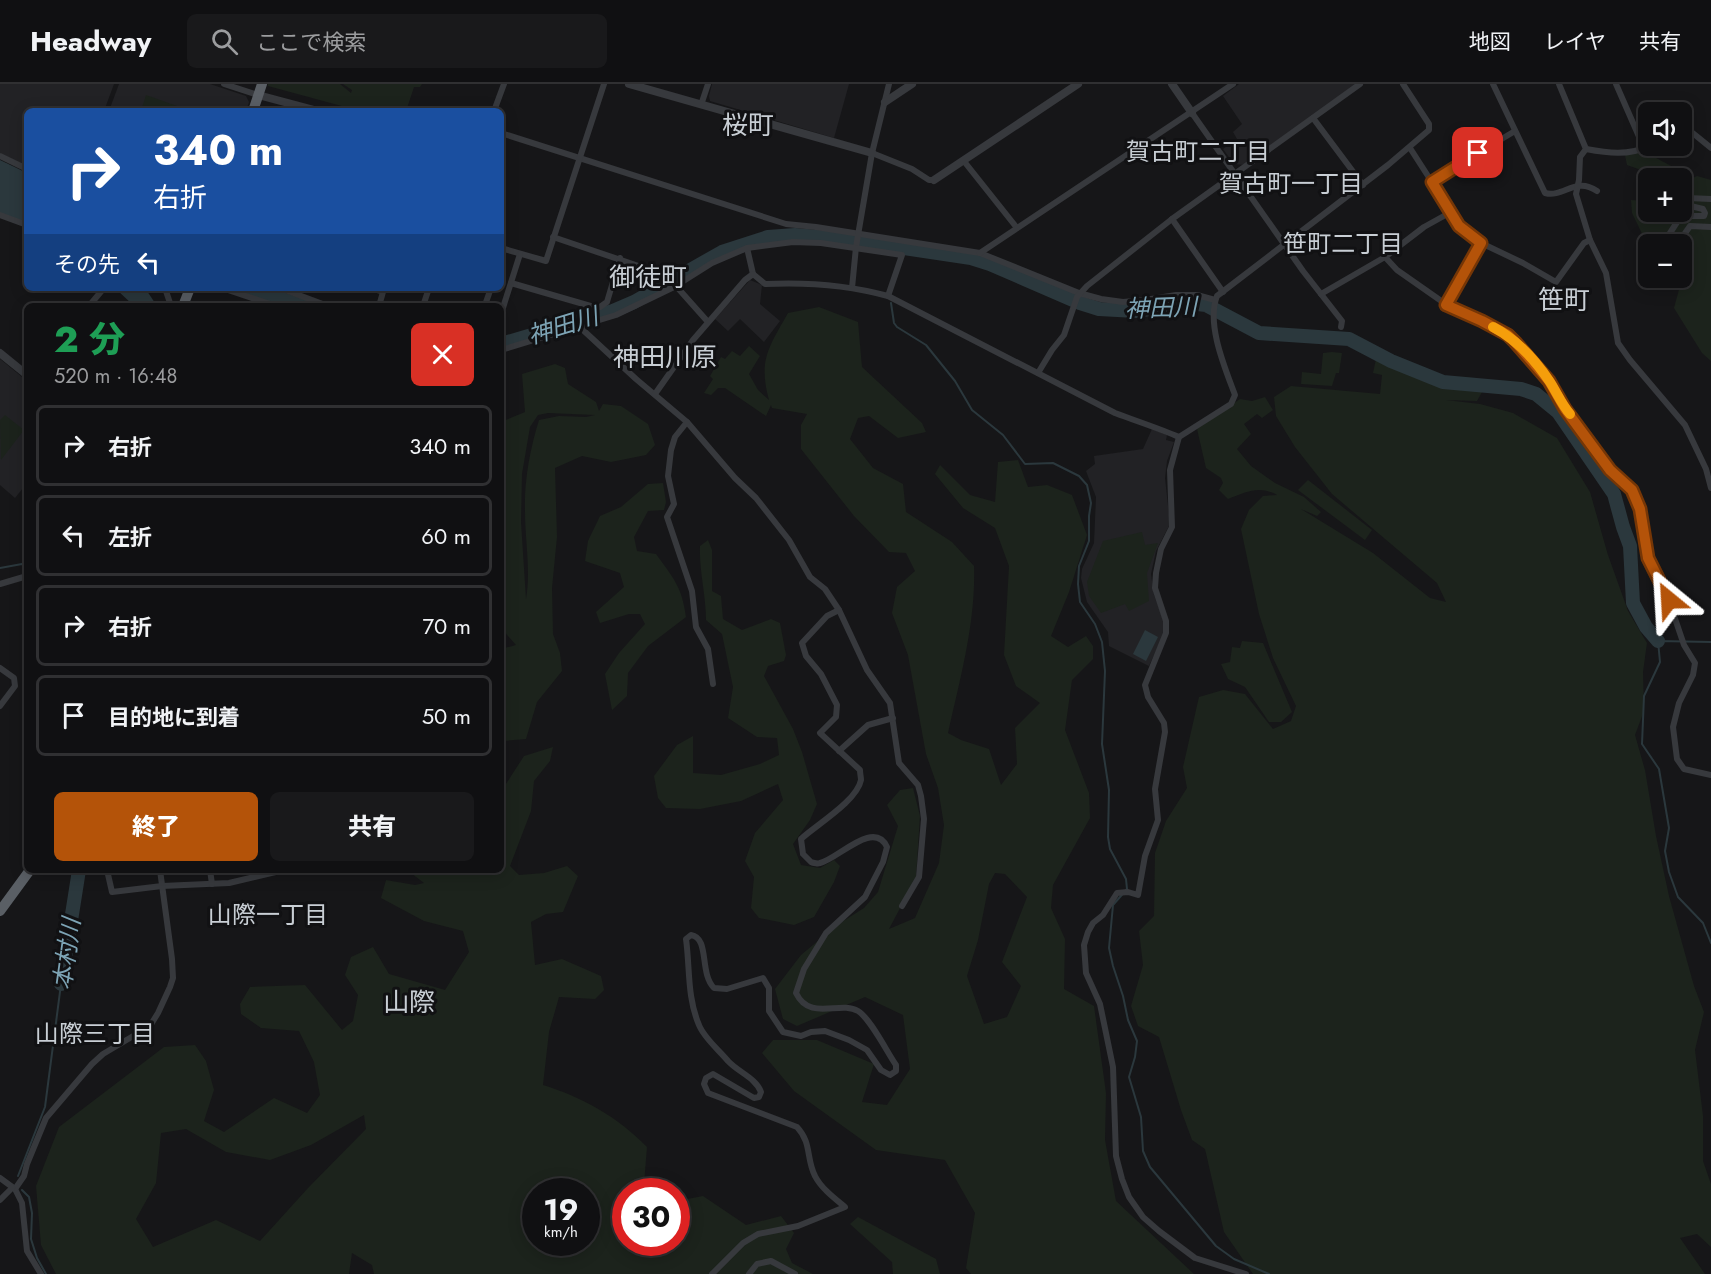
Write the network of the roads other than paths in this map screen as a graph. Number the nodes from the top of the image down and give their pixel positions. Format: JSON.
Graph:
{"nodes":[{"id":1,"x":224,"y":84,"type":"edge"},
{"id":2,"x":504,"y":84,"type":"edge"},
{"id":3,"x":604,"y":84,"type":"edge"},
{"id":4,"x":628,"y":84,"type":"edge"},
{"id":5,"x":708,"y":84,"type":"edge"},
{"id":6,"x":889,"y":84,"type":"edge"},
{"id":7,"x":912,"y":84,"type":"edge"},
{"id":8,"x":1078,"y":84,"type":"edge"},
{"id":9,"x":1172,"y":84,"type":"edge"},
{"id":10,"x":1233,"y":84,"type":"edge"},
{"id":11,"x":1360,"y":84,"type":"edge"},
{"id":12,"x":1403,"y":84,"type":"edge"},
{"id":13,"x":1493,"y":84,"type":"edge"},
{"id":14,"x":1559,"y":84,"type":"edge"},
{"id":15,"x":1616,"y":84,"type":"edge"},
{"id":16,"x":260,"y":89,"type":"edge"},
{"id":17,"x":885,"y":102,"type":"junction"},
{"id":18,"x":702,"y":105,"type":"junction"},
{"id":19,"x":254,"y":108,"type":"edge"},
{"id":20,"x":310,"y":108,"type":"edge"},
{"id":21,"x":495,"y":108,"type":"edge"},
{"id":22,"x":1192,"y":112,"type":"junction"},
{"id":23,"x":1313,"y":118,"type":"junction"},
{"id":24,"x":1638,"y":130,"type":"edge"},
{"id":25,"x":1515,"y":131,"type":"junction"},
{"id":26,"x":1692,"y":132,"type":"edge"},
{"id":27,"x":504,"y":134,"type":"edge"},
{"id":28,"x":1410,"y":148,"type":"junction"},
{"id":29,"x":1711,"y":148,"type":"edge"},
{"id":30,"x":1586,"y":149,"type":"junction"},
{"id":31,"x":1638,"y":149,"type":"edge"},
{"id":32,"x":872,"y":153,"type":"junction"},
{"id":33,"x":0,"y":156,"type":"edge"},
{"id":34,"x":580,"y":158,"type":"junction"},
{"id":35,"x":963,"y":160,"type":"junction"},
{"id":36,"x":24,"y":168,"type":"edge"},
{"id":37,"x":1237,"y":174,"type":"junction"},
{"id":38,"x":934,"y":180,"type":"joint"},
{"id":39,"x":1432,"y":182,"type":"junction"},
{"id":40,"x":1363,"y":185,"type":"junction"},
{"id":41,"x":1577,"y":186,"type":"junction"},
{"id":42,"x":1597,"y":191,"type":"dead end"},
{"id":43,"x":1692,"y":198,"type":"edge"},
{"id":44,"x":1711,"y":199,"type":"edge"},
{"id":45,"x":1692,"y":205,"type":"edge"},
{"id":46,"x":1451,"y":212,"type":"junction"},
{"id":47,"x":0,"y":215,"type":"edge"},
{"id":48,"x":1692,"y":216,"type":"edge"},
{"id":49,"x":1172,"y":219,"type":"junction"},
{"id":50,"x":1677,"y":222,"type":"edge"},
{"id":51,"x":24,"y":224,"type":"edge"},
{"id":52,"x":1711,"y":227,"type":"edge"},
{"id":53,"x":1017,"y":228,"type":"junction"},
{"id":54,"x":859,"y":235,"type":"junction"},
{"id":55,"x":553,"y":237,"type":"junction"},
{"id":56,"x":1590,"y":240,"type":"junction"},
{"id":57,"x":1481,"y":243,"type":"junction"},
{"id":58,"x":1284,"y":245,"type":"junction"},
{"id":59,"x":856,"y":246,"type":"junction"},
{"id":60,"x":747,"y":249,"type":"junction"},
{"id":61,"x":504,"y":251,"type":"edge"},
{"id":62,"x":980,"y":253,"type":"junction"},
{"id":63,"x":520,"y":254,"type":"junction"},
{"id":64,"x":1385,"y":257,"type":"junction"},
{"id":65,"x":620,"y":258,"type":"junction"},
{"id":66,"x":753,"y":274,"type":"junction"},
{"id":67,"x":511,"y":283,"type":"junction"},
{"id":68,"x":674,"y":286,"type":"junction"},
{"id":69,"x":852,"y":288,"type":"junction"},
{"id":70,"x":101,"y":291,"type":"edge"},
{"id":71,"x":231,"y":291,"type":"edge"},
{"id":72,"x":288,"y":291,"type":"edge"},
{"id":73,"x":1223,"y":292,"type":"junction"},
{"id":74,"x":1321,"y":294,"type":"junction"},
{"id":75,"x":888,"y":296,"type":"junction"},
{"id":76,"x":1077,"y":298,"type":"junction"},
{"id":77,"x":1215,"y":302,"type":"junction"},
{"id":78,"x":91,"y":303,"type":"edge"},
{"id":79,"x":267,"y":303,"type":"edge"},
{"id":80,"x":320,"y":303,"type":"edge"},
{"id":81,"x":504,"y":303,"type":"edge"},
{"id":82,"x":1446,"y":305,"type":"junction"},
{"id":83,"x":708,"y":322,"type":"junction"},
{"id":84,"x":581,"y":326,"type":"junction"},
{"id":85,"x":1341,"y":327,"type":"dead end"},
{"id":86,"x":504,"y":349,"type":"edge"},
{"id":87,"x":0,"y":353,"type":"edge"},
{"id":88,"x":24,"y":373,"type":"edge"},
{"id":89,"x":1038,"y":373,"type":"junction"},
{"id":90,"x":655,"y":394,"type":"junction"},
{"id":91,"x":687,"y":422,"type":"junction"},
{"id":92,"x":1179,"y":437,"type":"junction"},
{"id":93,"x":1711,"y":488,"type":"edge"},
{"id":94,"x":24,"y":577,"type":"edge"},
{"id":95,"x":0,"y":584,"type":"edge"},
{"id":96,"x":839,"y":610,"type":"junction"},
{"id":97,"x":0,"y":668,"type":"edge"},
{"id":98,"x":713,"y":684,"type":"dead end"},
{"id":99,"x":0,"y":706,"type":"edge"},
{"id":100,"x":893,"y":718,"type":"junction"},
{"id":101,"x":839,"y":751,"type":"junction"},
{"id":102,"x":1711,"y":775,"type":"edge"},
{"id":103,"x":28,"y":873,"type":"edge"},
{"id":104,"x":109,"y":873,"type":"edge"},
{"id":105,"x":160,"y":873,"type":"edge"},
{"id":106,"x":210,"y":873,"type":"edge"},
{"id":107,"x":253,"y":873,"type":"edge"},
{"id":108,"x":273,"y":873,"type":"edge"},
{"id":109,"x":254,"y":878,"type":"junction"},
{"id":110,"x":212,"y":884,"type":"junction"},
{"id":111,"x":162,"y":886,"type":"junction"},
{"id":112,"x":902,"y":906,"type":"dead end"},
{"id":113,"x":0,"y":910,"type":"edge"},
{"id":114,"x":0,"y":1178,"type":"edge"},
{"id":115,"x":14,"y":1188,"type":"junction"},
{"id":116,"x":0,"y":1200,"type":"edge"},
{"id":117,"x":41,"y":1274,"type":"edge"},
{"id":118,"x":711,"y":1274,"type":"edge"},
{"id":119,"x":749,"y":1274,"type":"edge"},
{"id":120,"x":795,"y":1274,"type":"edge"},
{"id":121,"x":1246,"y":1274,"type":"edge"}],
"edges":[{"from":1,"to":16,"type":"street"},
{"from":2,"to":21,"type":"street"},
{"from":3,"to":34,"type":"street"},
{"from":4,"to":18,"type":"street"},
{"from":5,"to":18,"type":"street"},
{"from":6,"to":17,"type":"street"},
{"from":7,"to":17,"type":"street"},
{"from":8,"to":35,"type":"street"},
{"from":9,"to":22,"type":"street"},
{"from":10,"to":22,"type":"street"},
{"from":11,"to":23,"type":"street"},
{"from":12,"to":28,"type":"street"},
{"from":13,"to":25,"type":"street"},
{"from":14,"to":30,"type":"street"},
{"from":15,"to":24,"type":"street"},
{"from":16,"to":19,"type":"highway"},
{"from":16,"to":20,"type":"street"},
{"from":17,"to":32,"type":"street"},
{"from":18,"to":32,"type":"street"},
{"from":22,"to":37,"type":"street"},
{"from":22,"to":53,"type":"street"},
{"from":23,"to":37,"type":"street"},
{"from":23,"to":40,"type":"street"},
{"from":25,"to":39,"type":"street"},
{"from":25,"to":41,"type":"street"},
{"from":26,"to":29,"type":"street"},
{"from":27,"to":34,"type":"street"},
{"from":28,"to":39,"type":"street"},
{"from":28,"to":40,"type":"street"},
{"from":30,"to":31,"type":"street"},
{"from":30,"to":41,"type":"street"},
{"from":32,"to":38,"type":"street"},
{"from":32,"to":54,"type":"street"},
{"from":33,"to":36,"type":"street"},
{"from":34,"to":54,"type":"street"},
{"from":34,"to":55,"type":"street"},
{"from":35,"to":38,"type":"street"},
{"from":35,"to":53,"type":"street"},
{"from":37,"to":49,"type":"street"},
{"from":37,"to":58,"type":"street"},
{"from":39,"to":46,"type":"street"},
{"from":40,"to":58,"type":"street"},
{"from":41,"to":42,"type":"street"},
{"from":41,"to":56,"type":"street"},
{"from":43,"to":44,"type":"street"},
{"from":45,"to":48,"type":"street"},
{"from":46,"to":57,"type":"street"},
{"from":46,"to":64,"type":"street"},
{"from":47,"to":51,"type":"street"},
{"from":49,"to":73,"type":"street"},
{"from":49,"to":76,"type":"street"},
{"from":50,"to":52,"type":"street"},
{"from":53,"to":62,"type":"street"},
{"from":54,"to":59,"type":"street"},
{"from":54,"to":62,"type":"street"},
{"from":55,"to":63,"type":"street"},
{"from":55,"to":65,"type":"street"},
{"from":56,"to":57,"type":"street"},
{"from":56,"to":93,"type":"street"},
{"from":57,"to":82,"type":"street"},
{"from":58,"to":73,"type":"street"},
{"from":58,"to":74,"type":"street"},
{"from":59,"to":60,"type":"street"},
{"from":59,"to":69,"type":"street"},
{"from":59,"to":75,"type":"street"},
{"from":60,"to":66,"type":"street"},
{"from":60,"to":68,"type":"street"},
{"from":61,"to":63,"type":"street"},
{"from":62,"to":76,"type":"street"},
{"from":63,"to":67,"type":"street"},
{"from":64,"to":74,"type":"street"},
{"from":64,"to":82,"type":"street"},
{"from":65,"to":67,"type":"street"},
{"from":65,"to":68,"type":"street"},
{"from":66,"to":69,"type":"street"},
{"from":66,"to":83,"type":"street"},
{"from":67,"to":81,"type":"street"},
{"from":68,"to":83,"type":"street"},
{"from":68,"to":84,"type":"street"},
{"from":69,"to":75,"type":"street"},
{"from":70,"to":78,"type":"street"},
{"from":71,"to":79,"type":"street"},
{"from":72,"to":80,"type":"street"},
{"from":73,"to":77,"type":"street"},
{"from":74,"to":85,"type":"street"},
{"from":75,"to":89,"type":"street"},
{"from":76,"to":77,"type":"street"},
{"from":76,"to":89,"type":"street"},
{"from":77,"to":92,"type":"street"},
{"from":82,"to":102,"type":"street"},
{"from":83,"to":90,"type":"street"},
{"from":84,"to":86,"type":"street"},
{"from":84,"to":90,"type":"street"},
{"from":87,"to":88,"type":"street"},
{"from":89,"to":92,"type":"street"},
{"from":90,"to":91,"type":"street"},
{"from":91,"to":96,"type":"street"},
{"from":91,"to":98,"type":"street"},
{"from":92,"to":121,"type":"street"},
{"from":94,"to":95,"type":"street"},
{"from":96,"to":100,"type":"street"},
{"from":96,"to":101,"type":"street"},
{"from":97,"to":99,"type":"street"},
{"from":100,"to":101,"type":"street"},
{"from":100,"to":112,"type":"street"},
{"from":101,"to":118,"type":"street"},
{"from":103,"to":113,"type":"highway"},
{"from":104,"to":111,"type":"street"},
{"from":105,"to":111,"type":"street"},
{"from":106,"to":110,"type":"street"},
{"from":107,"to":109,"type":"street"},
{"from":108,"to":109,"type":"street"},
{"from":109,"to":110,"type":"street"},
{"from":110,"to":111,"type":"street"},
{"from":111,"to":115,"type":"street"},
{"from":114,"to":115,"type":"street"},
{"from":115,"to":116,"type":"street"},
{"from":115,"to":117,"type":"street"},
{"from":119,"to":120,"type":"street"}]}
